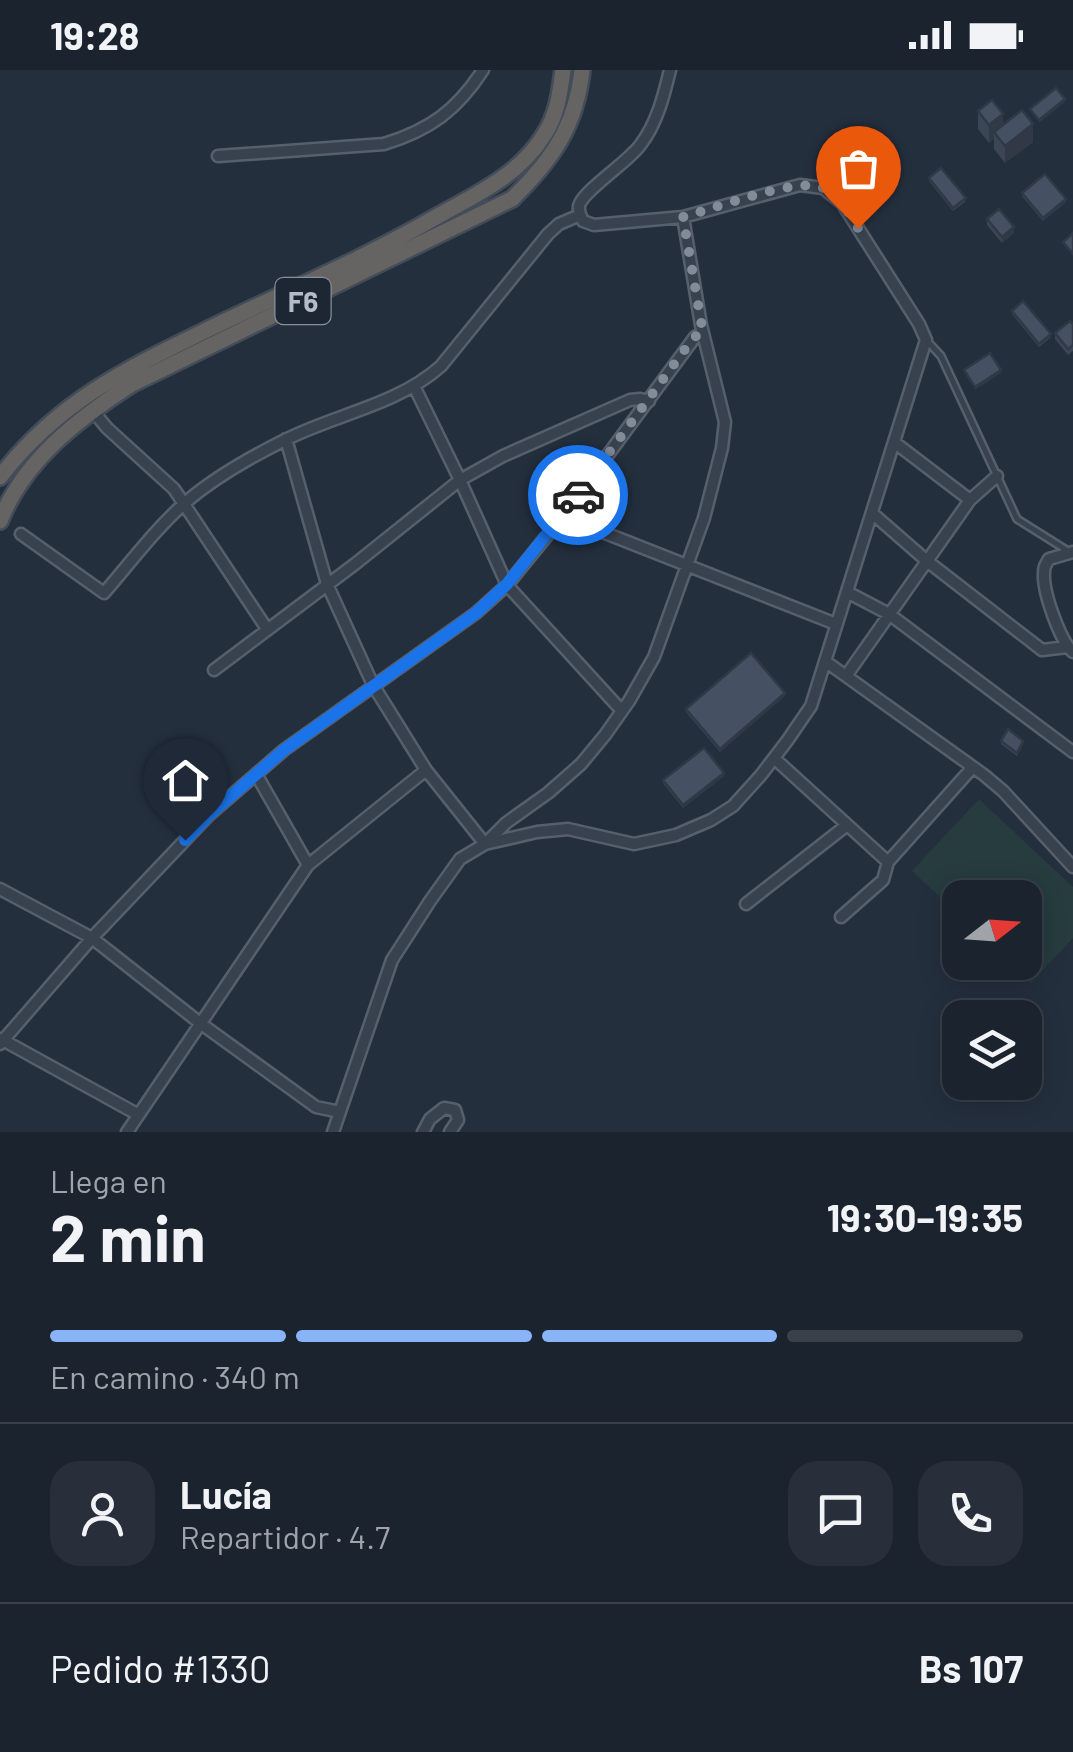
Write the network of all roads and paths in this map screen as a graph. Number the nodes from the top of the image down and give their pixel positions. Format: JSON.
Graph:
{"nodes":[{"id":1,"x":483,"y":70,"type":"edge"},
{"id":2,"x":563,"y":70,"type":"edge"},
{"id":3,"x":582,"y":70,"type":"edge"},
{"id":4,"x":670,"y":70,"type":"edge"},
{"id":5,"x":218,"y":156,"type":"dead end"},
{"id":6,"x":580,"y":215,"type":"junction"},
{"id":7,"x":683,"y":217,"type":"junction"},
{"id":8,"x":703,"y":333,"type":"junction"},
{"id":9,"x":926,"y":340,"type":"junction"},
{"id":10,"x":414,"y":386,"type":"junction"},
{"id":11,"x":648,"y":401,"type":"junction"},
{"id":12,"x":93,"y":411,"type":"junction"},
{"id":13,"x":286,"y":440,"type":"junction"},
{"id":14,"x":894,"y":442,"type":"junction"},
{"id":15,"x":0,"y":476,"type":"edge"},
{"id":16,"x":997,"y":476,"type":"junction"},
{"id":17,"x":460,"y":480,"type":"junction"},
{"id":18,"x":970,"y":500,"type":"junction"},
{"id":19,"x":182,"y":505,"type":"junction"},
{"id":20,"x":872,"y":512,"type":"junction"},
{"id":21,"x":562,"y":516,"type":"junction"},
{"id":22,"x":0,"y":520,"type":"edge"},
{"id":23,"x":20,"y":534,"type":"dead end"},
{"id":24,"x":1072,"y":552,"type":"edge"},
{"id":25,"x":927,"y":561,"type":"junction"},
{"id":26,"x":688,"y":566,"type":"junction"},
{"id":27,"x":328,"y":584,"type":"junction"},
{"id":28,"x":507,"y":584,"type":"junction"},
{"id":29,"x":846,"y":592,"type":"junction"},
{"id":30,"x":889,"y":614,"type":"junction"},
{"id":31,"x":836,"y":624,"type":"junction"},
{"id":32,"x":267,"y":629,"type":"junction"},
{"id":33,"x":1070,"y":650,"type":"edge"},
{"id":34,"x":825,"y":661,"type":"junction"},
{"id":35,"x":214,"y":670,"type":"dead end"},
{"id":36,"x":846,"y":676,"type":"junction"},
{"id":37,"x":373,"y":685,"type":"junction"},
{"id":38,"x":622,"y":711,"type":"junction"},
{"id":39,"x":1073,"y":752,"type":"edge"},
{"id":40,"x":774,"y":758,"type":"junction"},
{"id":41,"x":972,"y":767,"type":"junction"},
{"id":42,"x":426,"y":770,"type":"junction"},
{"id":43,"x":256,"y":774,"type":"junction"},
{"id":44,"x":847,"y":825,"type":"junction"},
{"id":45,"x":485,"y":844,"type":"junction"},
{"id":46,"x":888,"y":862,"type":"junction"},
{"id":47,"x":308,"y":865,"type":"junction"},
{"id":48,"x":1073,"y":867,"type":"edge"},
{"id":49,"x":0,"y":889,"type":"edge"},
{"id":50,"x":746,"y":904,"type":"dead end"},
{"id":51,"x":841,"y":917,"type":"dead end"},
{"id":52,"x":92,"y":938,"type":"junction"},
{"id":53,"x":200,"y":1023,"type":"junction"},
{"id":54,"x":1,"y":1041,"type":"edge"},
{"id":55,"x":340,"y":1112,"type":"junction"},
{"id":56,"x":137,"y":1114,"type":"junction"},
{"id":57,"x":126,"y":1132,"type":"edge"},
{"id":58,"x":333,"y":1132,"type":"edge"},
{"id":59,"x":423,"y":1132,"type":"edge"},
{"id":60,"x":450,"y":1132,"type":"edge"}],
"edges":[{"from":1,"to":5,"type":"street"},
{"from":2,"to":15,"type":"highway","number":"F6"},
{"from":3,"to":12,"type":"highway","number":"F6"},
{"from":4,"to":6,"type":"street"},
{"from":6,"to":7,"type":"street"},
{"from":6,"to":10,"type":"street"},
{"from":7,"to":8,"type":"street"},
{"from":7,"to":9,"type":"street"},
{"from":8,"to":11,"type":"street"},
{"from":8,"to":26,"type":"street"},
{"from":9,"to":14,"type":"street"},
{"from":9,"to":16,"type":"lane"},
{"from":10,"to":13,"type":"street"},
{"from":10,"to":17,"type":"street"},
{"from":11,"to":17,"type":"street"},
{"from":11,"to":21,"type":"street"},
{"from":12,"to":19,"type":"street"},
{"from":12,"to":22,"type":"highway","number":"F6"},
{"from":13,"to":19,"type":"street"},
{"from":13,"to":27,"type":"street"},
{"from":14,"to":18,"type":"street"},
{"from":14,"to":20,"type":"street"},
{"from":16,"to":18,"type":"street"},
{"from":16,"to":24,"type":"lane"},
{"from":17,"to":27,"type":"street"},
{"from":17,"to":28,"type":"street"},
{"from":18,"to":25,"type":"street"},
{"from":19,"to":23,"type":"street"},
{"from":19,"to":32,"type":"street"},
{"from":20,"to":25,"type":"street"},
{"from":20,"to":29,"type":"street"},
{"from":21,"to":26,"type":"street"},
{"from":21,"to":28,"type":"street"},
{"from":24,"to":33,"type":"street"},
{"from":25,"to":30,"type":"street"},
{"from":25,"to":33,"type":"street"},
{"from":26,"to":31,"type":"street"},
{"from":26,"to":38,"type":"street"},
{"from":27,"to":32,"type":"street"},
{"from":27,"to":37,"type":"street"},
{"from":28,"to":37,"type":"street"},
{"from":28,"to":38,"type":"street"},
{"from":29,"to":30,"type":"street"},
{"from":29,"to":31,"type":"street"},
{"from":30,"to":36,"type":"street"},
{"from":30,"to":39,"type":"street"},
{"from":31,"to":34,"type":"street"},
{"from":32,"to":35,"type":"street"},
{"from":34,"to":36,"type":"street"},
{"from":34,"to":40,"type":"street"},
{"from":36,"to":41,"type":"street"},
{"from":37,"to":42,"type":"street"},
{"from":37,"to":43,"type":"street"},
{"from":38,"to":45,"type":"street"},
{"from":40,"to":44,"type":"street"},
{"from":40,"to":45,"type":"street"},
{"from":41,"to":46,"type":"street"},
{"from":41,"to":48,"type":"street"},
{"from":42,"to":45,"type":"street"},
{"from":42,"to":47,"type":"street"},
{"from":43,"to":47,"type":"street"},
{"from":43,"to":52,"type":"street"},
{"from":44,"to":46,"type":"street"},
{"from":44,"to":50,"type":"street"},
{"from":45,"to":55,"type":"street"},
{"from":46,"to":51,"type":"street"},
{"from":47,"to":53,"type":"street"},
{"from":49,"to":52,"type":"street"},
{"from":52,"to":53,"type":"street"},
{"from":52,"to":54,"type":"street"},
{"from":53,"to":55,"type":"street"},
{"from":53,"to":56,"type":"street"},
{"from":54,"to":56,"type":"street"},
{"from":55,"to":58,"type":"street"},
{"from":56,"to":57,"type":"street"},
{"from":59,"to":60,"type":"street"}]}
